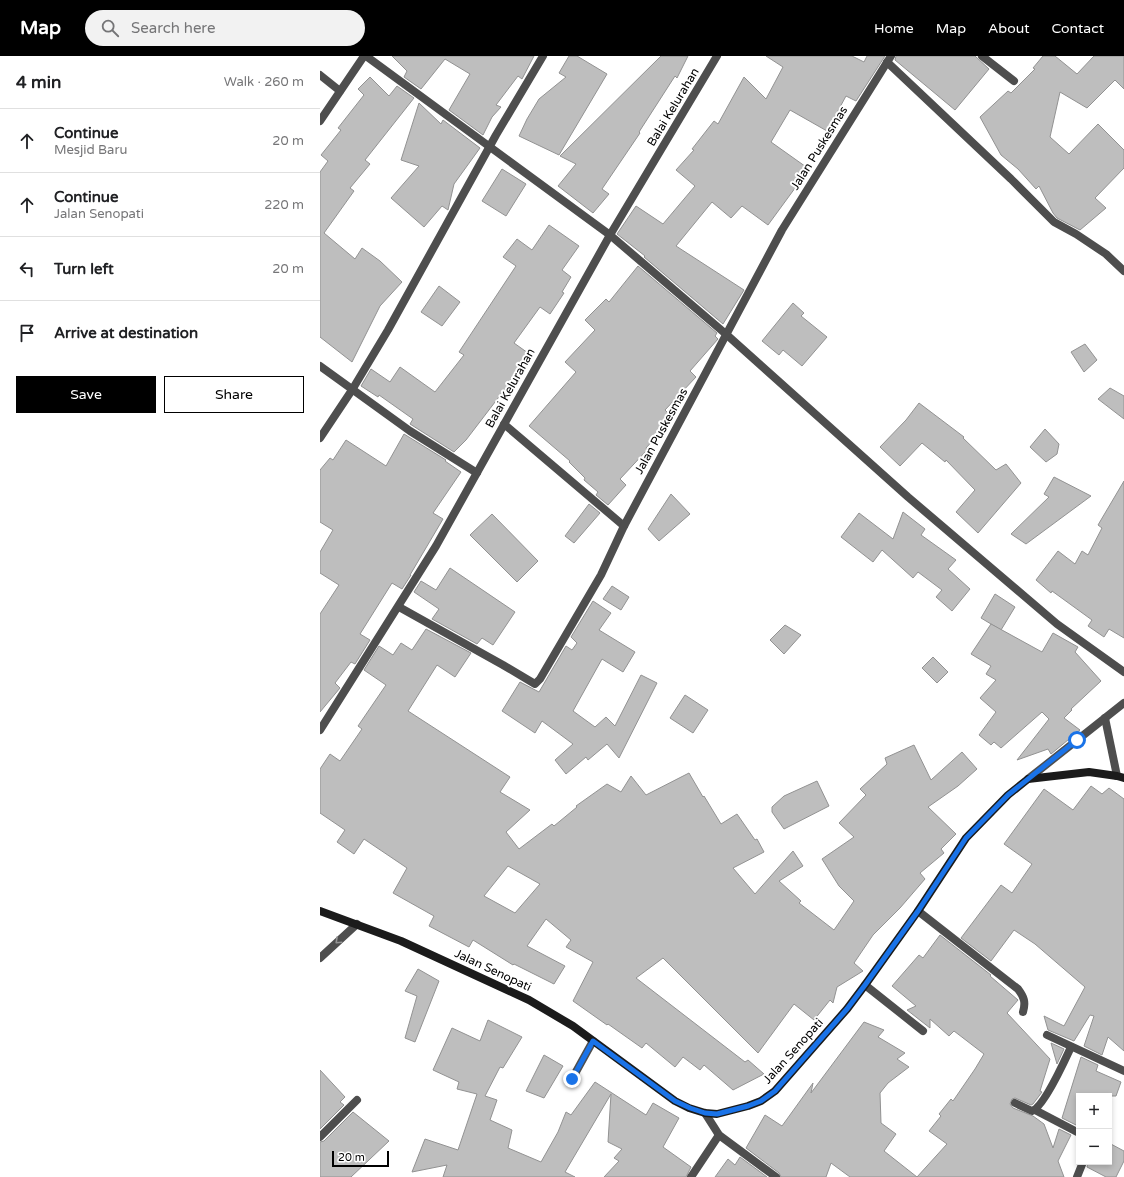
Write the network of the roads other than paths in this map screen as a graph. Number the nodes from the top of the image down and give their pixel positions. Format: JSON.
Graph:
{"nodes":[{"id":1,"x":365,"y":56,"type":"edge"},
{"id":2,"x":542,"y":56,"type":"edge"},
{"id":3,"x":718,"y":56,"type":"edge"},
{"id":4,"x":982,"y":56,"type":"edge"},
{"id":5,"x":889,"y":59,"type":"edge"},
{"id":6,"x":320,"y":75,"type":"edge"},
{"id":7,"x":1014,"y":80,"type":"dead end"},
{"id":8,"x":340,"y":91,"type":"junction"},
{"id":9,"x":320,"y":121,"type":"edge"},
{"id":10,"x":490,"y":146,"type":"junction"},
{"id":11,"x":610,"y":235,"type":"junction"},
{"id":12,"x":1124,"y":271,"type":"edge"},
{"id":13,"x":727,"y":335,"type":"junction"},
{"id":14,"x":320,"y":366,"type":"edge"},
{"id":15,"x":352,"y":390,"type":"junction"},
{"id":16,"x":504,"y":424,"type":"junction"},
{"id":17,"x":320,"y":438,"type":"edge"},
{"id":18,"x":477,"y":473,"type":"junction"},
{"id":19,"x":624,"y":526,"type":"junction"},
{"id":20,"x":399,"y":607,"type":"junction"},
{"id":21,"x":1124,"y":672,"type":"edge"},
{"id":22,"x":1124,"y":703,"type":"edge"},
{"id":23,"x":1105,"y":718,"type":"junction"},
{"id":24,"x":320,"y":730,"type":"edge"},
{"id":25,"x":1121,"y":777,"type":"edge"},
{"id":26,"x":1028,"y":779,"type":"junction"},
{"id":27,"x":320,"y":910,"type":"edge"},
{"id":28,"x":918,"y":911,"type":"junction"},
{"id":29,"x":357,"y":924,"type":"junction"},
{"id":30,"x":320,"y":958,"type":"edge"},
{"id":31,"x":865,"y":985,"type":"junction"},
{"id":32,"x":1023,"y":1012,"type":"dead end"},
{"id":33,"x":923,"y":1031,"type":"dead end"},
{"id":34,"x":1047,"y":1035,"type":"dead end"},
{"id":35,"x":593,"y":1041,"type":"junction"},
{"id":36,"x":1071,"y":1047,"type":"junction"},
{"id":37,"x":1124,"y":1071,"type":"edge"},
{"id":38,"x":572,"y":1079,"type":"dead end"},
{"id":39,"x":357,"y":1100,"type":"dead end"},
{"id":40,"x":1015,"y":1103,"type":"dead end"},
{"id":41,"x":1035,"y":1110,"type":"junction"},
{"id":42,"x":705,"y":1113,"type":"junction"},
{"id":43,"x":1076,"y":1131,"type":"edge"},
{"id":44,"x":719,"y":1135,"type":"junction"},
{"id":45,"x":320,"y":1137,"type":"edge"},
{"id":46,"x":1082,"y":1165,"type":"edge"},
{"id":47,"x":691,"y":1177,"type":"edge"},
{"id":48,"x":776,"y":1177,"type":"edge"},
{"id":49,"x":1077,"y":1177,"type":"edge"}],
"edges":[{"from":1,"to":8,"type":"street"},
{"from":1,"to":10,"type":"street"},
{"from":2,"to":10,"type":"street"},
{"from":3,"to":11,"type":"street","name":"Balai Kelurahan"},
{"from":4,"to":7,"type":"street"},
{"from":5,"to":12,"type":"street"},
{"from":5,"to":13,"type":"street","name":"Jalan Puskesmas"},
{"from":6,"to":8,"type":"street"},
{"from":8,"to":9,"type":"street"},
{"from":10,"to":11,"type":"street"},
{"from":10,"to":15,"type":"street"},
{"from":11,"to":13,"type":"street"},
{"from":11,"to":16,"type":"street","name":"Balai Kelurahan"},
{"from":13,"to":19,"type":"street","name":"Jalan Puskesmas"},
{"from":13,"to":21,"type":"street"},
{"from":14,"to":15,"type":"street"},
{"from":15,"to":17,"type":"street"},
{"from":15,"to":18,"type":"street"},
{"from":16,"to":18,"type":"street","name":"Balai Kelurahan"},
{"from":16,"to":19,"type":"street"},
{"from":18,"to":20,"type":"street","name":"Balai Kelurahan"},
{"from":19,"to":20,"type":"street","name":"Jalan Puskesmas"},
{"from":20,"to":24,"type":"street","name":"Balai Kelurahan"},
{"from":22,"to":23,"type":"street"},
{"from":23,"to":25,"type":"street"},
{"from":23,"to":26,"type":"street"},
{"from":25,"to":26,"type":"main road"},
{"from":26,"to":28,"type":"main road","name":"Jalan Senopati"},
{"from":27,"to":29,"type":"main road","name":"Jalan Senopati"},
{"from":28,"to":31,"type":"main road","name":"Jalan Senopati"},
{"from":28,"to":32,"type":"street"},
{"from":29,"to":30,"type":"street","one_way":true},
{"from":29,"to":35,"type":"main road","name":"Jalan Senopati"},
{"from":31,"to":33,"type":"street"},
{"from":31,"to":42,"type":"main road","name":"Jalan Senopati"},
{"from":34,"to":36,"type":"street"},
{"from":35,"to":38,"type":"street"},
{"from":35,"to":42,"type":"main road","name":"Jalan Senopati"},
{"from":36,"to":37,"type":"street"},
{"from":36,"to":41,"type":"street"},
{"from":39,"to":45,"type":"street"},
{"from":40,"to":41,"type":"street"},
{"from":41,"to":43,"type":"street"},
{"from":42,"to":44,"type":"street"},
{"from":44,"to":47,"type":"street"},
{"from":44,"to":48,"type":"street"},
{"from":46,"to":49,"type":"street"}]}
